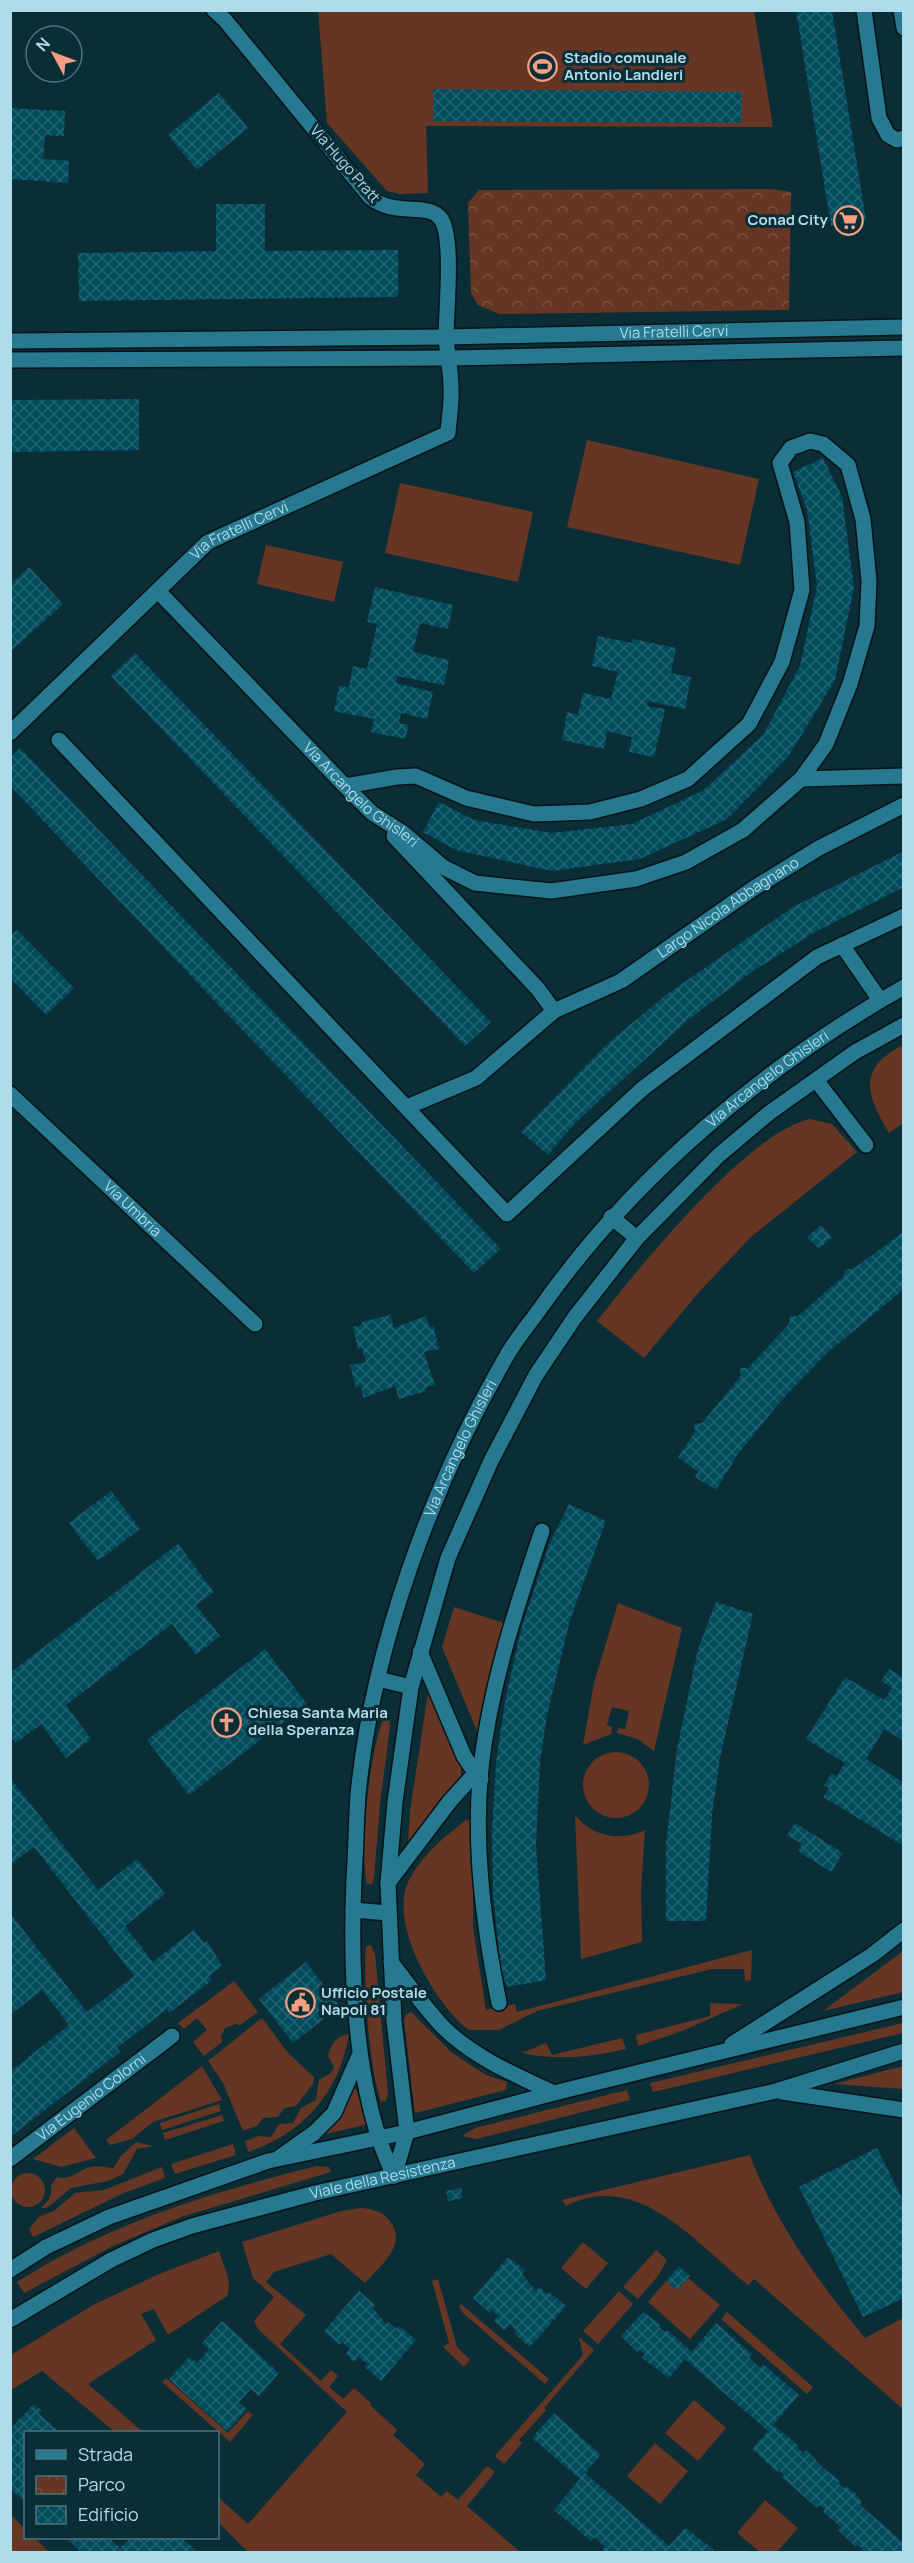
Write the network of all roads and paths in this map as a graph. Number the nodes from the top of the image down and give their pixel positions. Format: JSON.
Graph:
{"nodes":[{"id":1,"x":214,"y":10,"type":"edge"},
{"id":2,"x":864,"y":10,"type":"edge"},
{"id":3,"x":901,"y":10,"type":"edge"},
{"id":4,"x":903,"y":28,"type":"edge"},
{"id":5,"x":903,"y":138,"type":"edge"},
{"id":6,"x":903,"y":327,"type":"edge"},
{"id":7,"x":446,"y":337,"type":"junction"},
{"id":8,"x":10,"y":341,"type":"edge"},
{"id":9,"x":903,"y":348,"type":"edge"},
{"id":10,"x":449,"y":358,"type":"junction"},
{"id":11,"x":10,"y":360,"type":"edge"},
{"id":12,"x":158,"y":591,"type":"junction"},
{"id":13,"x":10,"y":733,"type":"edge"},
{"id":14,"x":59,"y":740,"type":"dead end"},
{"id":15,"x":903,"y":776,"type":"edge"},
{"id":16,"x":801,"y":779,"type":"junction"},
{"id":17,"x":345,"y":786,"type":"junction"},
{"id":18,"x":903,"y":805,"type":"edge"},
{"id":19,"x":372,"y":813,"type":"junction"},
{"id":20,"x":903,"y":916,"type":"edge"},
{"id":21,"x":842,"y":945,"type":"junction"},
{"id":22,"x":903,"y":987,"type":"edge"},
{"id":23,"x":880,"y":1000,"type":"junction"},
{"id":24,"x":554,"y":1011,"type":"junction"},
{"id":25,"x":903,"y":1025,"type":"edge"},
{"id":26,"x":816,"y":1080,"type":"junction"},
{"id":27,"x":10,"y":1094,"type":"edge"},
{"id":28,"x":407,"y":1107,"type":"junction"},
{"id":29,"x":866,"y":1145,"type":"dead end"},
{"id":30,"x":611,"y":1217,"type":"junction"},
{"id":31,"x":637,"y":1238,"type":"junction"},
{"id":32,"x":255,"y":1324,"type":"dead end"},
{"id":33,"x":542,"y":1531,"type":"dead end"},
{"id":34,"x":420,"y":1652,"type":"junction"},
{"id":35,"x":378,"y":1679,"type":"junction"},
{"id":36,"x":411,"y":1687,"type":"junction"},
{"id":37,"x":481,"y":1774,"type":"junction"},
{"id":38,"x":388,"y":1883,"type":"junction"},
{"id":39,"x":353,"y":1910,"type":"junction"},
{"id":40,"x":388,"y":1913,"type":"junction"},
{"id":41,"x":903,"y":1930,"type":"edge"},
{"id":42,"x":391,"y":1962,"type":"junction"},
{"id":43,"x":500,"y":2003,"type":"dead end"},
{"id":44,"x":903,"y":2007,"type":"edge"},
{"id":45,"x":172,"y":2036,"type":"dead end"},
{"id":46,"x":903,"y":2051,"type":"edge"},
{"id":47,"x":719,"y":2052,"type":"junction"},
{"id":48,"x":359,"y":2056,"type":"junction"},
{"id":49,"x":776,"y":2091,"type":"junction"},
{"id":50,"x":554,"y":2093,"type":"junction"},
{"id":51,"x":903,"y":2110,"type":"edge"},
{"id":52,"x":407,"y":2132,"type":"junction"},
{"id":53,"x":378,"y":2136,"type":"junction"},
{"id":54,"x":10,"y":2159,"type":"edge"},
{"id":55,"x":268,"y":2161,"type":"junction"},
{"id":56,"x":394,"y":2176,"type":"junction"},
{"id":57,"x":10,"y":2270,"type":"edge"},
{"id":58,"x":10,"y":2320,"type":"edge"}],
"edges":[{"from":1,"to":7,"type":"street","name":"Via Hugo Pratt"},
{"from":2,"to":5,"type":"street"},
{"from":3,"to":4,"type":"street"},
{"from":6,"to":7,"type":"street","name":"Via Fratelli Cervi"},
{"from":7,"to":8,"type":"street","name":"Via Fratelli Cervi"},
{"from":7,"to":10,"type":"street","name":"Via Fratelli Cervi"},
{"from":9,"to":10,"type":"street","name":"Via Fratelli Cervi"},
{"from":10,"to":11,"type":"street","name":"Via Fratelli Cervi"},
{"from":10,"to":12,"type":"street","name":"Via Fratelli Cervi"},
{"from":12,"to":13,"type":"street","name":"Via Fratelli Cervi"},
{"from":12,"to":17,"type":"street","name":"Via Arcangelo Ghisleri"},
{"from":14,"to":28,"type":"street"},
{"from":15,"to":16,"type":"street"},
{"from":16,"to":17,"type":"street","name":"Via Arcangelo Ghisleri"},
{"from":16,"to":19,"type":"street","name":"Via Arcangelo Ghisleri"},
{"from":17,"to":19,"type":"street","name":"Via Arcangelo Ghisleri"},
{"from":18,"to":24,"type":"street","name":"Largo Nicola Abbagnano"},
{"from":19,"to":24,"type":"street"},
{"from":20,"to":21,"type":"street"},
{"from":21,"to":23,"type":"street"},
{"from":21,"to":28,"type":"street"},
{"from":22,"to":23,"type":"street","name":"Via Arcangelo Ghisleri"},
{"from":23,"to":30,"type":"street","name":"Via Arcangelo Ghisleri"},
{"from":24,"to":28,"type":"street","name":"Largo Nicola Abbagnano"},
{"from":25,"to":26,"type":"street","name":"Via Arcangelo Ghisleri"},
{"from":26,"to":29,"type":"street","name":"Via Arcangelo Ghisleri"},
{"from":26,"to":31,"type":"street","name":"Via Arcangelo Ghisleri"},
{"from":27,"to":32,"type":"street","name":"Via Umbria"},
{"from":30,"to":31,"type":"street"},
{"from":30,"to":35,"type":"street","name":"Via Arcangelo Ghisleri"},
{"from":31,"to":34,"type":"street","name":"Via Arcangelo Ghisleri"},
{"from":33,"to":37,"type":"street"},
{"from":34,"to":36,"type":"street","name":"Via Arcangelo Ghisleri"},
{"from":34,"to":37,"type":"street"},
{"from":35,"to":36,"type":"street"},
{"from":35,"to":39,"type":"street","name":"Via Arcangelo Ghisleri"},
{"from":36,"to":38,"type":"street","name":"Via Arcangelo Ghisleri"},
{"from":37,"to":38,"type":"street"},
{"from":37,"to":43,"type":"street"},
{"from":38,"to":40,"type":"street","name":"Via Arcangelo Ghisleri"},
{"from":39,"to":40,"type":"street"},
{"from":39,"to":48,"type":"street","name":"Via Arcangelo Ghisleri"},
{"from":40,"to":42,"type":"street","name":"Via Arcangelo Ghisleri"},
{"from":41,"to":47,"type":"street"},
{"from":42,"to":50,"type":"street"},
{"from":42,"to":52,"type":"street","name":"Via Arcangelo Ghisleri"},
{"from":44,"to":47,"type":"street"},
{"from":45,"to":54,"type":"street","name":"Via Eugenio Colorni"},
{"from":46,"to":49,"type":"street","name":"Viale della Resistenza"},
{"from":47,"to":50,"type":"street"},
{"from":48,"to":53,"type":"street","name":"Via Arcangelo Ghisleri"},
{"from":48,"to":55,"type":"street","name":"Via Arcangelo Ghisleri"},
{"from":49,"to":51,"type":"street","name":"Viale della Resistenza"},
{"from":49,"to":56,"type":"street","name":"Viale della Resistenza"},
{"from":50,"to":52,"type":"street"},
{"from":52,"to":53,"type":"street"},
{"from":52,"to":56,"type":"street","name":"Via Arcangelo Ghisleri"},
{"from":53,"to":55,"type":"street"},
{"from":53,"to":56,"type":"street","name":"Via Arcangelo Ghisleri"},
{"from":55,"to":57,"type":"street"},
{"from":56,"to":58,"type":"street","name":"Viale della Resistenza"}]}
